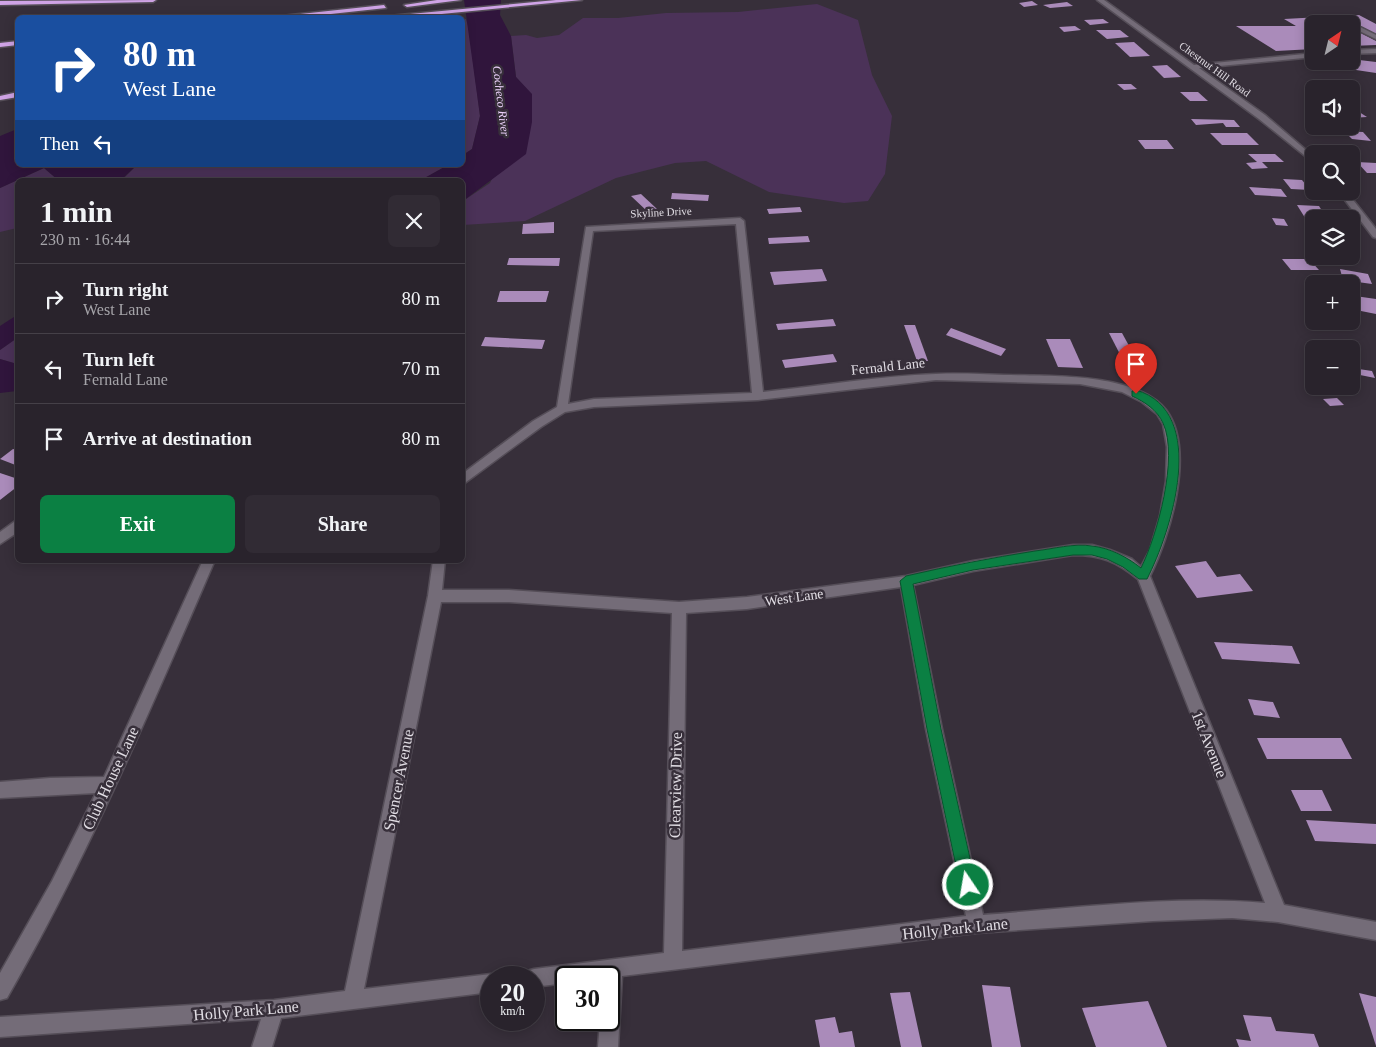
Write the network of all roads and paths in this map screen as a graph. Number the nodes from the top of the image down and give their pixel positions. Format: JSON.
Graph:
{"nodes":[{"id":1,"x":25,"y":0,"type":"edge"},
{"id":2,"x":153,"y":0,"type":"edge"},
{"id":3,"x":458,"y":0,"type":"edge"},
{"id":4,"x":579,"y":0,"type":"edge"},
{"id":5,"x":1100,"y":0,"type":"edge"},
{"id":6,"x":446,"y":1,"type":"edge"},
{"id":7,"x":44,"y":2,"type":"junction"},
{"id":8,"x":0,"y":3,"type":"edge"},
{"id":9,"x":388,"y":6,"type":"dead end"},
{"id":10,"x":398,"y":6,"type":"dead end"},
{"id":11,"x":450,"y":12,"type":"junction"},
{"id":12,"x":296,"y":15,"type":"edge"},
{"id":13,"x":410,"y":15,"type":"edge"},
{"id":14,"x":436,"y":15,"type":"edge"},
{"id":15,"x":1360,"y":29,"type":"edge"},
{"id":16,"x":1376,"y":37,"type":"edge"},
{"id":17,"x":15,"y":43,"type":"edge"},
{"id":18,"x":0,"y":45,"type":"edge"},
{"id":19,"x":1376,"y":51,"type":"edge"},
{"id":20,"x":1360,"y":52,"type":"edge"},
{"id":21,"x":1305,"y":56,"type":"edge"},
{"id":22,"x":1190,"y":67,"type":"junction"},
{"id":23,"x":13,"y":95,"type":"edge"},
{"id":24,"x":0,"y":98,"type":"edge"},
{"id":25,"x":1305,"y":153,"type":"edge"},
{"id":26,"x":1349,"y":200,"type":"edge"},
{"id":27,"x":1376,"y":235,"type":"edge"},
{"id":28,"x":758,"y":396,"type":"junction"},
{"id":29,"x":562,"y":408,"type":"junction"},
{"id":30,"x":465,"y":479,"type":"edge"},
{"id":31,"x":15,"y":526,"type":"edge"},
{"id":32,"x":0,"y":539,"type":"edge"},
{"id":33,"x":208,"y":563,"type":"edge"},
{"id":34,"x":439,"y":563,"type":"edge"},
{"id":35,"x":1143,"y":576,"type":"junction"},
{"id":36,"x":906,"y":581,"type":"junction"},
{"id":37,"x":435,"y":596,"type":"junction"},
{"id":38,"x":679,"y":608,"type":"junction"},
{"id":39,"x":107,"y":784,"type":"junction"},
{"id":40,"x":0,"y":790,"type":"edge"},
{"id":41,"x":1278,"y":912,"type":"junction"},
{"id":42,"x":976,"y":924,"type":"junction"},
{"id":43,"x":1376,"y":931,"type":"edge"},
{"id":44,"x":673,"y":961,"type":"junction"},
{"id":45,"x":620,"y":968,"type":"edge"},
{"id":46,"x":480,"y":984,"type":"edge"},
{"id":47,"x":0,"y":991,"type":"edge"},
{"id":48,"x":353,"y":999,"type":"junction"},
{"id":49,"x":274,"y":1009,"type":"junction"},
{"id":50,"x":0,"y":1027,"type":"edge"},
{"id":51,"x":609,"y":1031,"type":"edge"},
{"id":52,"x":262,"y":1047,"type":"edge"},
{"id":53,"x":608,"y":1047,"type":"edge"}],
"edges":[{"from":1,"to":7,"type":"highway"},
{"from":2,"to":7,"type":"highway"},
{"from":3,"to":6,"type":"highway"},
{"from":4,"to":11,"type":"highway"},
{"from":5,"to":22,"type":"street","name":"Chestnut Hill Road"},
{"from":6,"to":10,"type":"highway"},
{"from":7,"to":8,"type":"highway"},
{"from":9,"to":12,"type":"highway"},
{"from":11,"to":13,"type":"highway"},
{"from":11,"to":14,"type":"highway"},
{"from":15,"to":16,"type":"street"},
{"from":17,"to":18,"type":"highway"},
{"from":19,"to":20,"type":"street"},
{"from":21,"to":22,"type":"street"},
{"from":22,"to":25,"type":"street","name":"Chestnut Hill Road"},
{"from":23,"to":24,"type":"highway"},
{"from":26,"to":27,"type":"street"},
{"from":28,"to":29,"type":"street","name":"Fernald Lane"},
{"from":28,"to":29,"type":"street","name":"Skyline Drive"},
{"from":28,"to":35,"type":"street","name":"Fernald Lane"},
{"from":29,"to":30,"type":"street","name":"Fernald Lane"},
{"from":31,"to":32,"type":"street"},
{"from":33,"to":39,"type":"street","name":"Club House Lane"},
{"from":34,"to":37,"type":"street","name":"Spencer Avenue"},
{"from":35,"to":36,"type":"street","name":"West Lane"},
{"from":35,"to":41,"type":"street","name":"1st Avenue"},
{"from":36,"to":38,"type":"street","name":"West Lane"},
{"from":36,"to":42,"type":"street"},
{"from":37,"to":38,"type":"street","name":"West Lane"},
{"from":37,"to":48,"type":"street","name":"Spencer Avenue"},
{"from":38,"to":44,"type":"street","name":"Clearview Drive"},
{"from":39,"to":40,"type":"street"},
{"from":39,"to":47,"type":"street","name":"Club House Lane"},
{"from":41,"to":42,"type":"street","name":"Holly Park Lane"},
{"from":41,"to":43,"type":"street","name":"Holly Park Lane"},
{"from":42,"to":44,"type":"street","name":"Holly Park Lane"},
{"from":44,"to":45,"type":"street","name":"Holly Park Lane"},
{"from":46,"to":48,"type":"street","name":"Holly Park Lane"},
{"from":48,"to":49,"type":"street","name":"Holly Park Lane"},
{"from":49,"to":50,"type":"street","name":"Holly Park Lane"},
{"from":49,"to":52,"type":"street"},
{"from":51,"to":53,"type":"street"}]}
